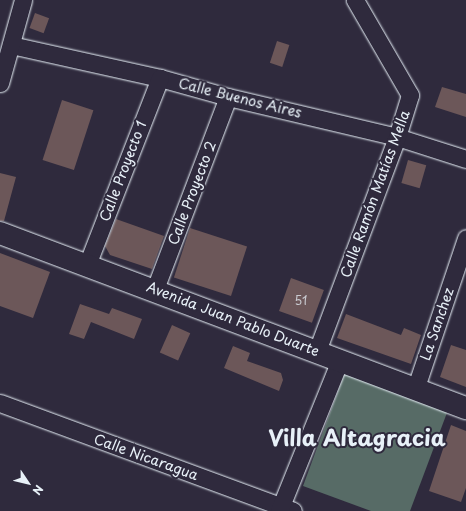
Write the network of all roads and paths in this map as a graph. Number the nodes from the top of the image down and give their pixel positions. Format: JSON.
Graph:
{"nodes":[{"id":1,"x":23,"y":0,"type":"edge"},
{"id":2,"x":355,"y":0,"type":"edge"},
{"id":3,"x":11,"y":45,"type":"junction"},
{"id":4,"x":160,"y":78,"type":"junction"},
{"id":5,"x":0,"y":83,"type":"edge"},
{"id":6,"x":228,"y":97,"type":"junction"},
{"id":7,"x":397,"y":137,"type":"junction"},
{"id":8,"x":466,"y":159,"type":"edge"},
{"id":9,"x":0,"y":232,"type":"edge"},
{"id":10,"x":466,"y":238,"type":"edge"},
{"id":11,"x":87,"y":265,"type":"junction"},
{"id":12,"x":462,"y":266,"type":"edge"},
{"id":13,"x":155,"y":289,"type":"junction"},
{"id":14,"x":318,"y":351,"type":"junction"},
{"id":15,"x":340,"y":360,"type":"junction"},
{"id":16,"x":416,"y":387,"type":"junction"},
{"id":17,"x":0,"y":403,"type":"edge"},
{"id":18,"x":466,"y":408,"type":"edge"},
{"id":19,"x":284,"y":509,"type":"edge"}],
"edges":[{"from":1,"to":3,"type":"street"},
{"from":2,"to":7,"type":"street","name":"Calle Ramón Matías Mella"},
{"from":3,"to":4,"type":"street","name":"Calle Buenos Aires"},
{"from":3,"to":5,"type":"street"},
{"from":4,"to":6,"type":"street","name":"Calle Buenos Aires"},
{"from":4,"to":11,"type":"street","name":"Calle Proyecto 1"},
{"from":6,"to":7,"type":"street","name":"Calle Buenos Aires"},
{"from":6,"to":13,"type":"street","name":"Calle Proyecto 2"},
{"from":7,"to":8,"type":"street","name":"Calle Buenos Aires"},
{"from":7,"to":14,"type":"street","name":"Calle Ramón Matías Mella"},
{"from":9,"to":11,"type":"main road","name":"Avenida Juan Pablo Duarte"},
{"from":10,"to":12,"type":"street","name":"La Sanchez"},
{"from":11,"to":13,"type":"main road","name":"Avenida Juan Pablo Duarte"},
{"from":12,"to":16,"type":"street","name":"La Sanchez"},
{"from":13,"to":14,"type":"main road","name":"Avenida Juan Pablo Duarte"},
{"from":14,"to":15,"type":"main road","name":"Avenida Juan Pablo Duarte"},
{"from":15,"to":16,"type":"main road","name":"Avenida Juan Pablo Duarte"},
{"from":15,"to":19,"type":"street"},
{"from":16,"to":18,"type":"main road","name":"Avenida Juan Pablo Duarte"},
{"from":17,"to":19,"type":"street","name":"Calle Nicaragua"}]}
